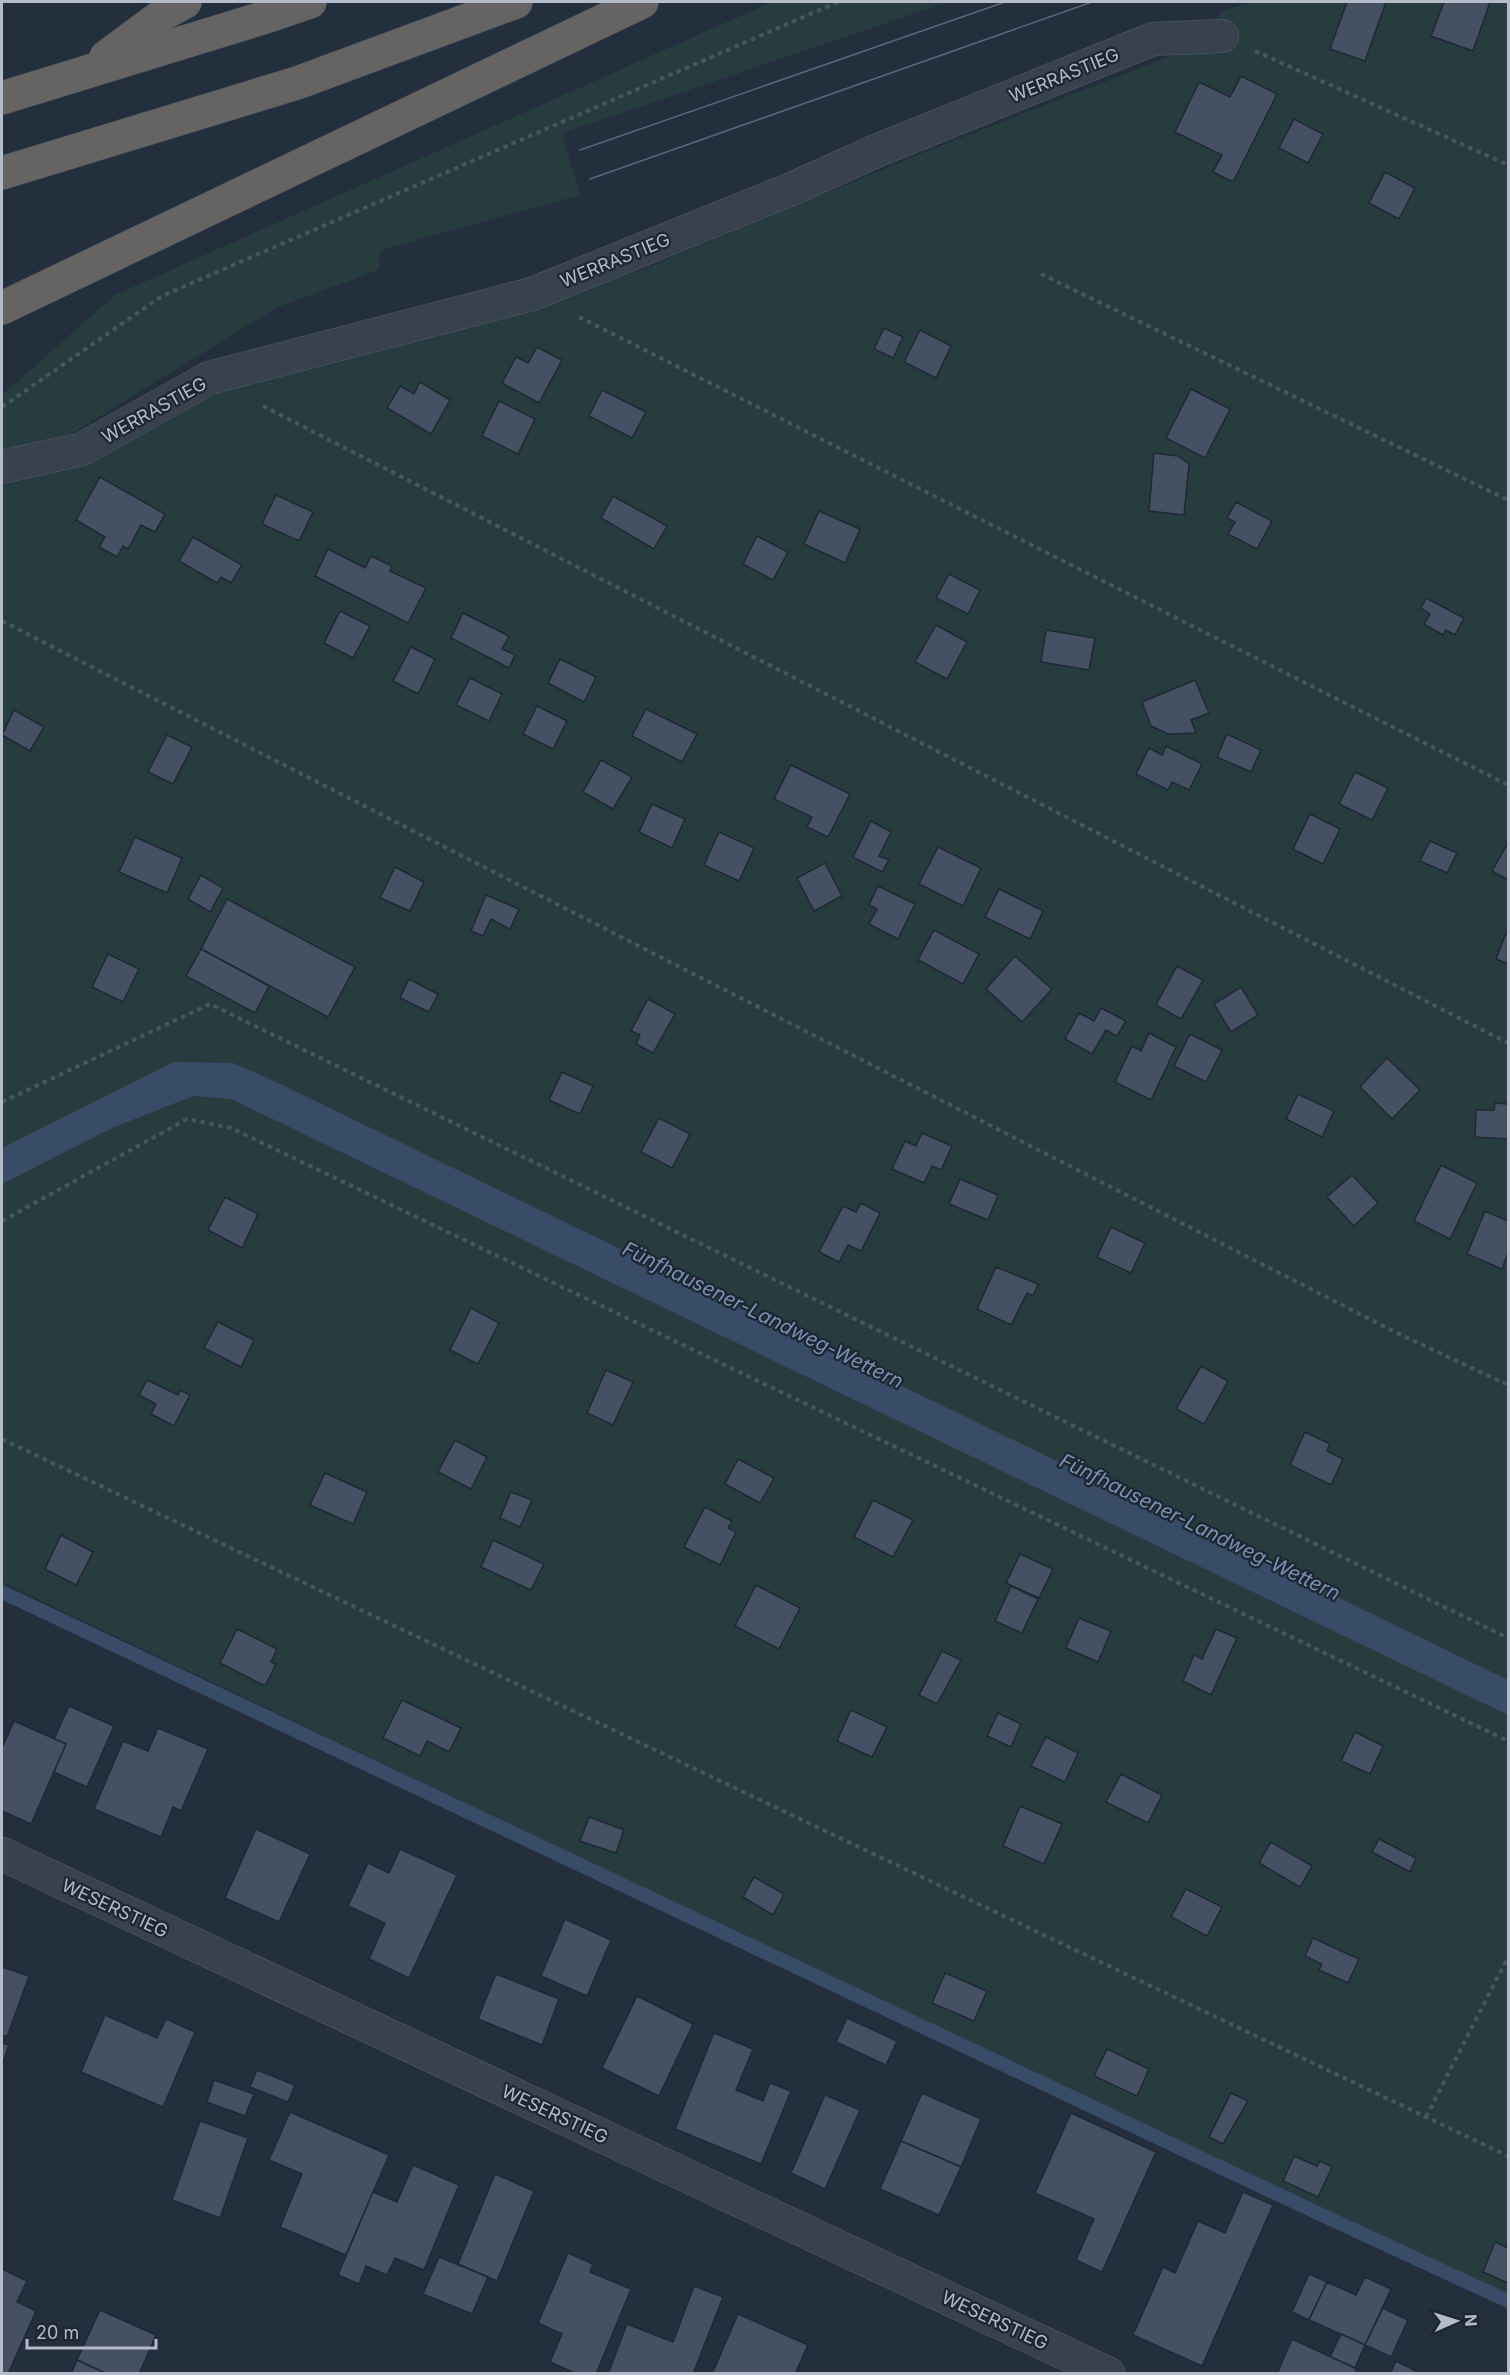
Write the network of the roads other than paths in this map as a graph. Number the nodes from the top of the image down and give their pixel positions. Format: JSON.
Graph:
{"nodes":[{"id":1,"x":185,"y":2,"type":"edge"},
{"id":2,"x":310,"y":2,"type":"edge"},
{"id":3,"x":516,"y":2,"type":"edge"},
{"id":4,"x":642,"y":2,"type":"edge"},
{"id":5,"x":1222,"y":36,"type":"road end"},
{"id":6,"x":87,"y":70,"type":"junction"},
{"id":7,"x":2,"y":98,"type":"edge"},
{"id":8,"x":2,"y":173,"type":"edge"},
{"id":9,"x":2,"y":308,"type":"edge"},
{"id":10,"x":2,"y":467,"type":"edge"},
{"id":11,"x":2,"y":1854,"type":"edge"},
{"id":12,"x":1109,"y":2373,"type":"edge"}],
"edges":[{"from":1,"to":6,"type":"highway"},
{"from":2,"to":6,"type":"highway"},
{"from":3,"to":8,"type":"highway"},
{"from":4,"to":9,"type":"highway"},
{"from":5,"to":10,"type":"street","name":"WERRASTIEG"},
{"from":6,"to":7,"type":"highway"},
{"from":11,"to":12,"type":"street","name":"WESERSTIEG"}]}
